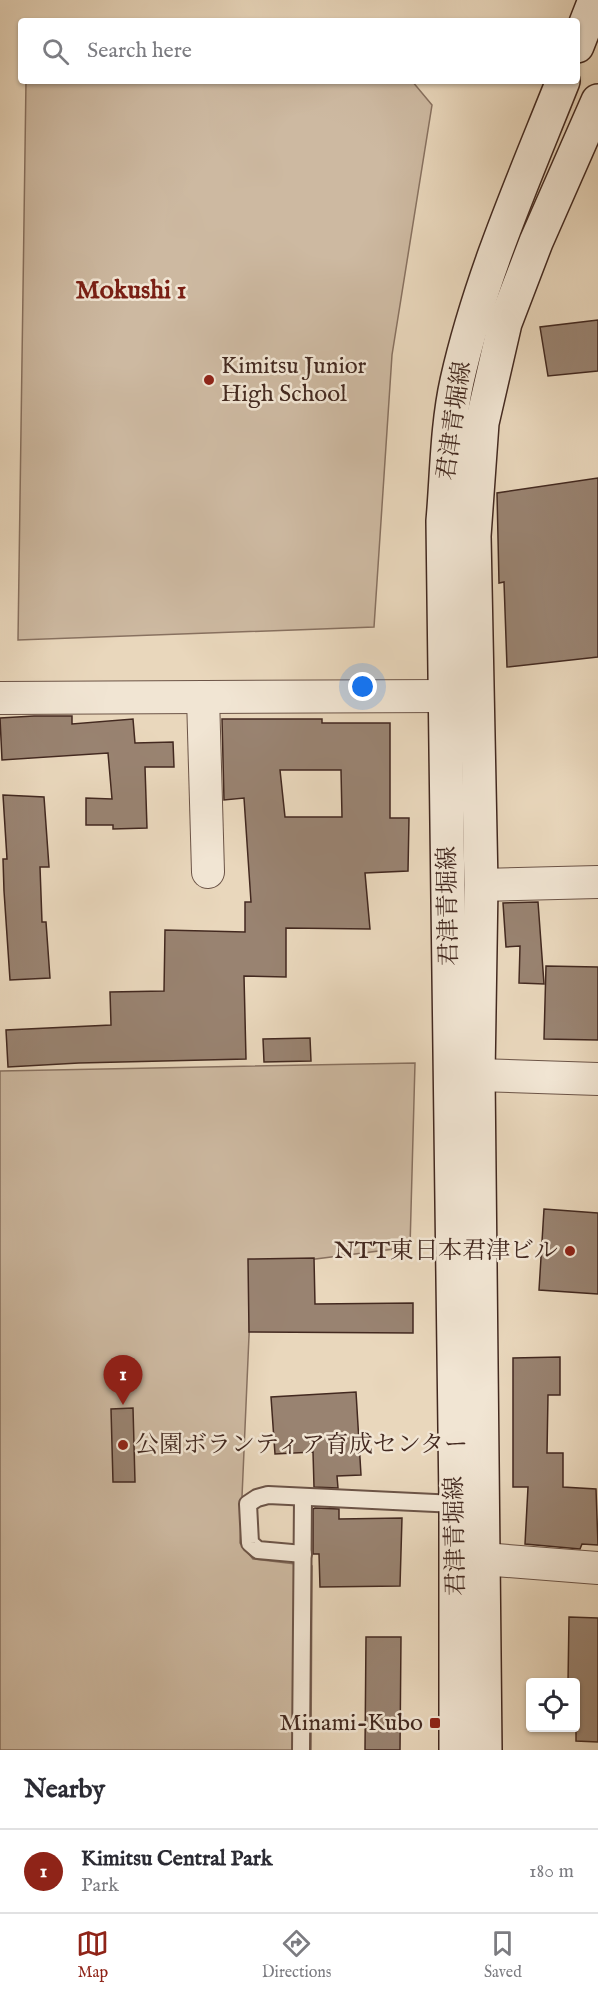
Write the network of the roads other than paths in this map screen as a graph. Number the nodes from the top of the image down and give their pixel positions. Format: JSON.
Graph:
{"nodes":[{"id":1,"x":595,"y":0,"type":"edge"},
{"id":2,"x":580,"y":38,"type":"edge"},
{"id":3,"x":562,"y":84,"type":"edge"},
{"id":4,"x":598,"y":101,"type":"edge"},
{"id":5,"x":446,"y":696,"type":"junction"},
{"id":6,"x":203,"y":697,"type":"junction"},
{"id":7,"x":0,"y":698,"type":"edge"},
{"id":8,"x":208,"y":872,"type":"dead end"},
{"id":9,"x":598,"y":882,"type":"edge"},
{"id":10,"x":481,"y":885,"type":"junction"},
{"id":11,"x":478,"y":1075,"type":"junction"},
{"id":12,"x":598,"y":1079,"type":"edge"},
{"id":13,"x":303,"y":1498,"type":"junction"},
{"id":14,"x":456,"y":1504,"type":"junction"},
{"id":15,"x":303,"y":1554,"type":"junction"},
{"id":16,"x":483,"y":1559,"type":"junction"},
{"id":17,"x":598,"y":1568,"type":"edge"},
{"id":18,"x":301,"y":1750,"type":"edge"},
{"id":19,"x":456,"y":1750,"type":"edge"},
{"id":20,"x":485,"y":1750,"type":"edge"}],
"edges":[{"from":1,"to":2,"type":"main road"},
{"from":3,"to":5,"type":"main road","name":"君津青堀線"},
{"from":4,"to":10,"type":"main road","name":"君津青堀線"},
{"from":5,"to":6,"type":"street"},
{"from":5,"to":14,"type":"main road","name":"君津青堀線"},
{"from":6,"to":7,"type":"street"},
{"from":6,"to":8,"type":"street"},
{"from":9,"to":10,"type":"street"},
{"from":10,"to":11,"type":"main road","name":"君津青堀線"},
{"from":11,"to":12,"type":"street"},
{"from":11,"to":16,"type":"main road","name":"君津青堀線"},
{"from":13,"to":14,"type":"lane"},
{"from":13,"to":15,"type":"lane"},
{"from":13,"to":15,"type":"lane"},
{"from":14,"to":19,"type":"main road","name":"君津青堀線"},
{"from":15,"to":18,"type":"lane"},
{"from":16,"to":17,"type":"street"},
{"from":16,"to":20,"type":"main road","name":"君津青堀線"}]}
